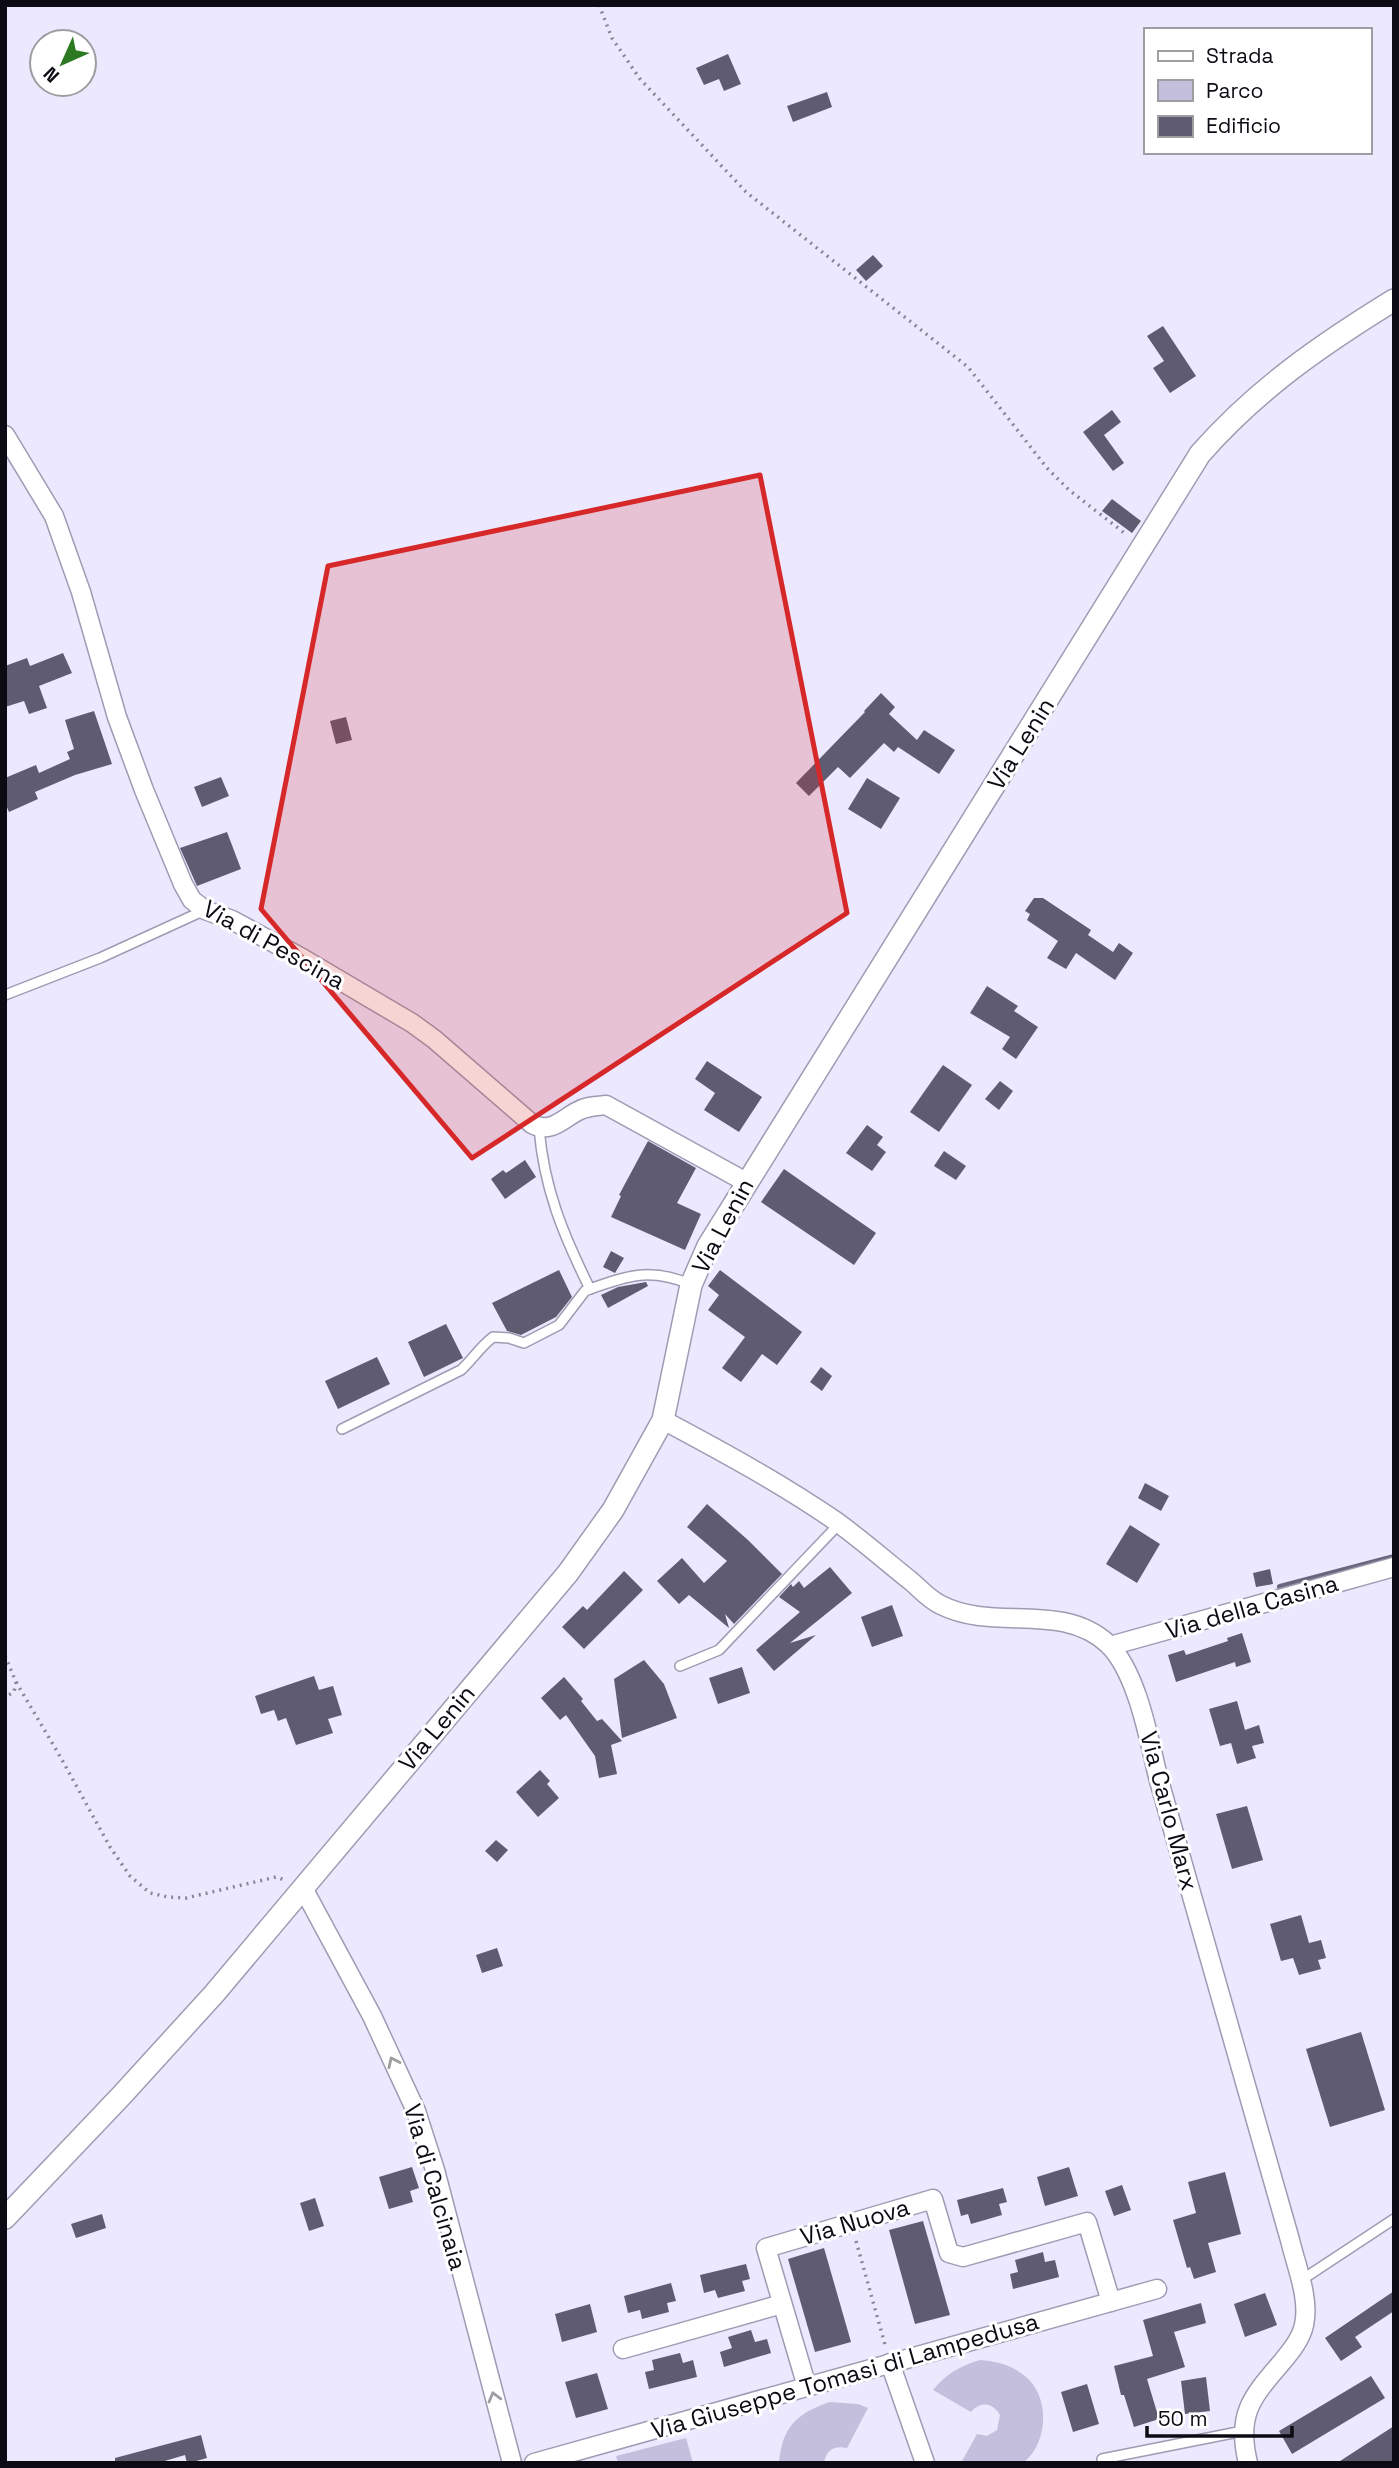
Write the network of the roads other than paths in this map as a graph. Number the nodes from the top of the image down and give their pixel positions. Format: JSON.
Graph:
{"nodes":[{"id":1,"x":1394,"y":300,"type":"edge"},
{"id":2,"x":5,"y":435,"type":"edge"},
{"id":3,"x":205,"y":910,"type":"junction"},
{"id":4,"x":5,"y":995,"type":"edge"},
{"id":5,"x":539,"y":1128,"type":"junction"},
{"id":6,"x":746,"y":1182,"type":"junction"},
{"id":7,"x":691,"y":1285,"type":"junction"},
{"id":8,"x":590,"y":1289,"type":"junction"},
{"id":9,"x":663,"y":1420,"type":"junction"},
{"id":10,"x":342,"y":1429,"type":"dead end"},
{"id":11,"x":839,"y":1524,"type":"junction"},
{"id":12,"x":1394,"y":1567,"type":"edge"},
{"id":13,"x":1110,"y":1646,"type":"junction"},
{"id":14,"x":680,"y":1666,"type":"dead end"},
{"id":15,"x":303,"y":1888,"type":"junction"},
{"id":16,"x":5,"y":2218,"type":"edge"},
{"id":17,"x":1394,"y":2219,"type":"edge"},
{"id":18,"x":1300,"y":2281,"type":"junction"},
{"id":19,"x":1157,"y":2289,"type":"dead end"},
{"id":20,"x":1111,"y":2302,"type":"junction"},
{"id":21,"x":782,"y":2304,"type":"junction"},
{"id":22,"x":622,"y":2349,"type":"dead end"},
{"id":23,"x":888,"y":2357,"type":"junction"},
{"id":24,"x":807,"y":2387,"type":"junction"},
{"id":25,"x":1243,"y":2431,"type":"junction"},
{"id":26,"x":512,"y":2463,"type":"edge"},
{"id":27,"x":534,"y":2463,"type":"edge"},
{"id":28,"x":925,"y":2463,"type":"edge"},
{"id":29,"x":1103,"y":2463,"type":"edge"},
{"id":30,"x":1248,"y":2463,"type":"edge"}],
"edges":[{"from":1,"to":6,"type":"street","name":"Via Lenin"},
{"from":2,"to":3,"type":"street","name":"Via di Pescina"},
{"from":3,"to":4,"type":"lane"},
{"from":3,"to":5,"type":"street","name":"Via di Pescina"},
{"from":5,"to":6,"type":"street"},
{"from":5,"to":8,"type":"lane"},
{"from":6,"to":7,"type":"street","name":"Via Lenin"},
{"from":7,"to":8,"type":"lane"},
{"from":7,"to":9,"type":"street","name":"Via Lenin"},
{"from":8,"to":10,"type":"lane"},
{"from":9,"to":11,"type":"street","name":"Via Carlo Marx"},
{"from":9,"to":15,"type":"street","name":"Via Lenin"},
{"from":11,"to":13,"type":"street","name":"Via Carlo Marx"},
{"from":11,"to":14,"type":"lane"},
{"from":12,"to":13,"type":"street","name":"Via della Casina"},
{"from":13,"to":18,"type":"street","name":"Via Carlo Marx"},
{"from":15,"to":16,"type":"street","name":"Via Lenin"},
{"from":26,"to":15,"type":"street","name":"Via di Calcinaia","one_way":true},
{"from":17,"to":18,"type":"lane"},
{"from":18,"to":25,"type":"street","name":"Via Carlo Marx"},
{"from":19,"to":20,"type":"street","name":"Via Giuseppe Tomasi di Lampedusa"},
{"from":20,"to":21,"type":"street","name":"Via Nuova"},
{"from":20,"to":23,"type":"street","name":"Via Giuseppe Tomasi di Lampedusa"},
{"from":21,"to":22,"type":"street"},
{"from":21,"to":24,"type":"street","name":"Via Nuova"},
{"from":23,"to":24,"type":"street","name":"Via Giuseppe Tomasi di Lampedusa"},
{"from":23,"to":28,"type":"street"},
{"from":24,"to":27,"type":"street","name":"Via Giuseppe Tomasi di Lampedusa"},
{"from":25,"to":29,"type":"lane"},
{"from":25,"to":30,"type":"street","name":"Via Carlo Marx"}]}
